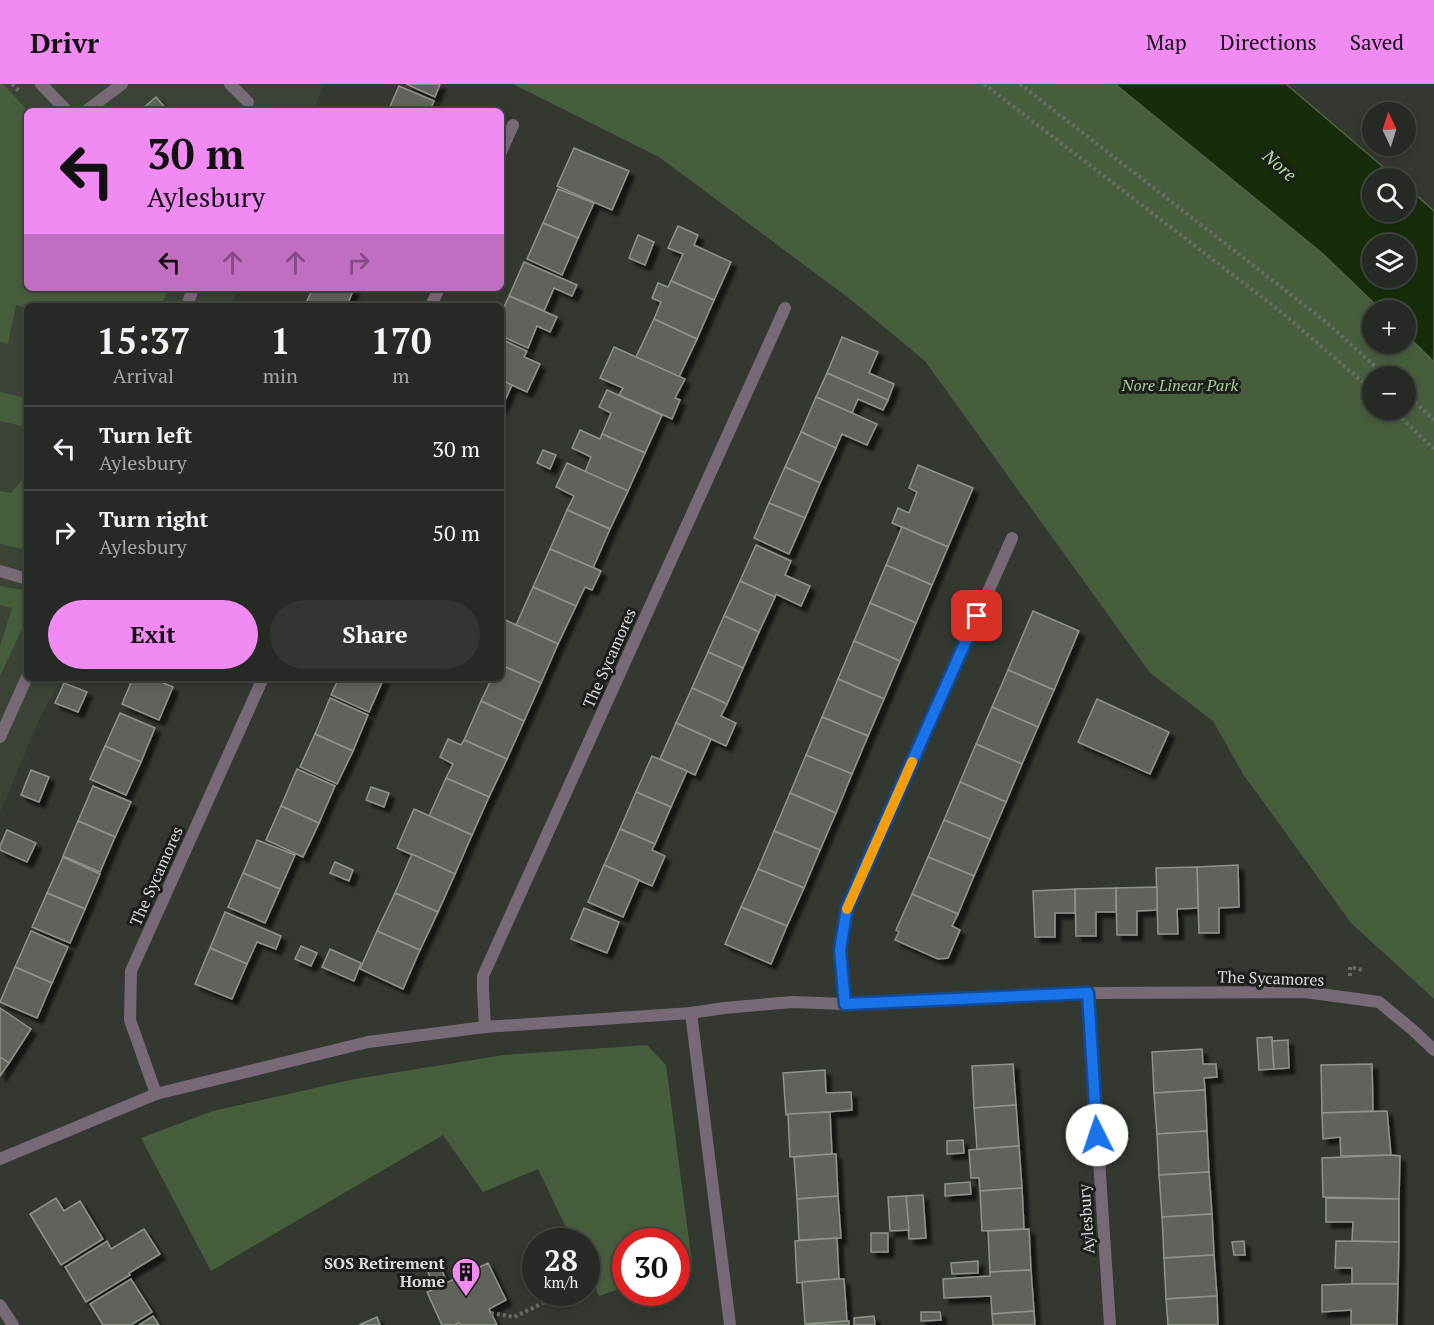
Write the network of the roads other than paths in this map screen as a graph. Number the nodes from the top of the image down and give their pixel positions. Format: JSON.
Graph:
{"nodes":[{"id":1,"x":122,"y":84,"type":"edge"},
{"id":2,"x":230,"y":84,"type":"edge"},
{"id":3,"x":44,"y":85,"type":"edge"},
{"id":4,"x":248,"y":102,"type":"dead end"},
{"id":5,"x":64,"y":108,"type":"edge"},
{"id":6,"x":90,"y":108,"type":"edge"},
{"id":7,"x":513,"y":125,"type":"dead end"},
{"id":8,"x":504,"y":145,"type":"edge"},
{"id":9,"x":785,"y":308,"type":"dead end"},
{"id":10,"x":1012,"y":538,"type":"dead end"},
{"id":11,"x":0,"y":571,"type":"edge"},
{"id":12,"x":24,"y":578,"type":"edge"},
{"id":13,"x":25,"y":681,"type":"edge"},
{"id":14,"x":262,"y":681,"type":"edge"},
{"id":15,"x":0,"y":737,"type":"edge"},
{"id":16,"x":1088,"y":993,"type":"junction"},
{"id":17,"x":845,"y":1004,"type":"junction"},
{"id":18,"x":691,"y":1013,"type":"junction"},
{"id":19,"x":485,"y":1027,"type":"junction"},
{"id":20,"x":1434,"y":1050,"type":"edge"},
{"id":21,"x":156,"y":1094,"type":"junction"},
{"id":22,"x":0,"y":1159,"type":"edge"},
{"id":23,"x":0,"y":1305,"type":"edge"},
{"id":24,"x":13,"y":1325,"type":"edge"},
{"id":25,"x":730,"y":1325,"type":"edge"},
{"id":26,"x":1110,"y":1325,"type":"edge"}],
"edges":[{"from":1,"to":6,"type":"street"},
{"from":2,"to":4,"type":"street"},
{"from":3,"to":5,"type":"street"},
{"from":7,"to":8,"type":"street"},
{"from":9,"to":19,"type":"street","name":"The Sycamores"},
{"from":10,"to":17,"type":"street"},
{"from":11,"to":12,"type":"street"},
{"from":13,"to":15,"type":"street"},
{"from":14,"to":21,"type":"street","name":"The Sycamores"},
{"from":16,"to":17,"type":"street"},
{"from":16,"to":20,"type":"street","name":"The Sycamores"},
{"from":16,"to":26,"type":"street","name":"Aylesbury"},
{"from":17,"to":18,"type":"street"},
{"from":18,"to":19,"type":"street"},
{"from":18,"to":25,"type":"street"},
{"from":19,"to":21,"type":"street"},
{"from":21,"to":22,"type":"street"},
{"from":23,"to":24,"type":"street"}]}
